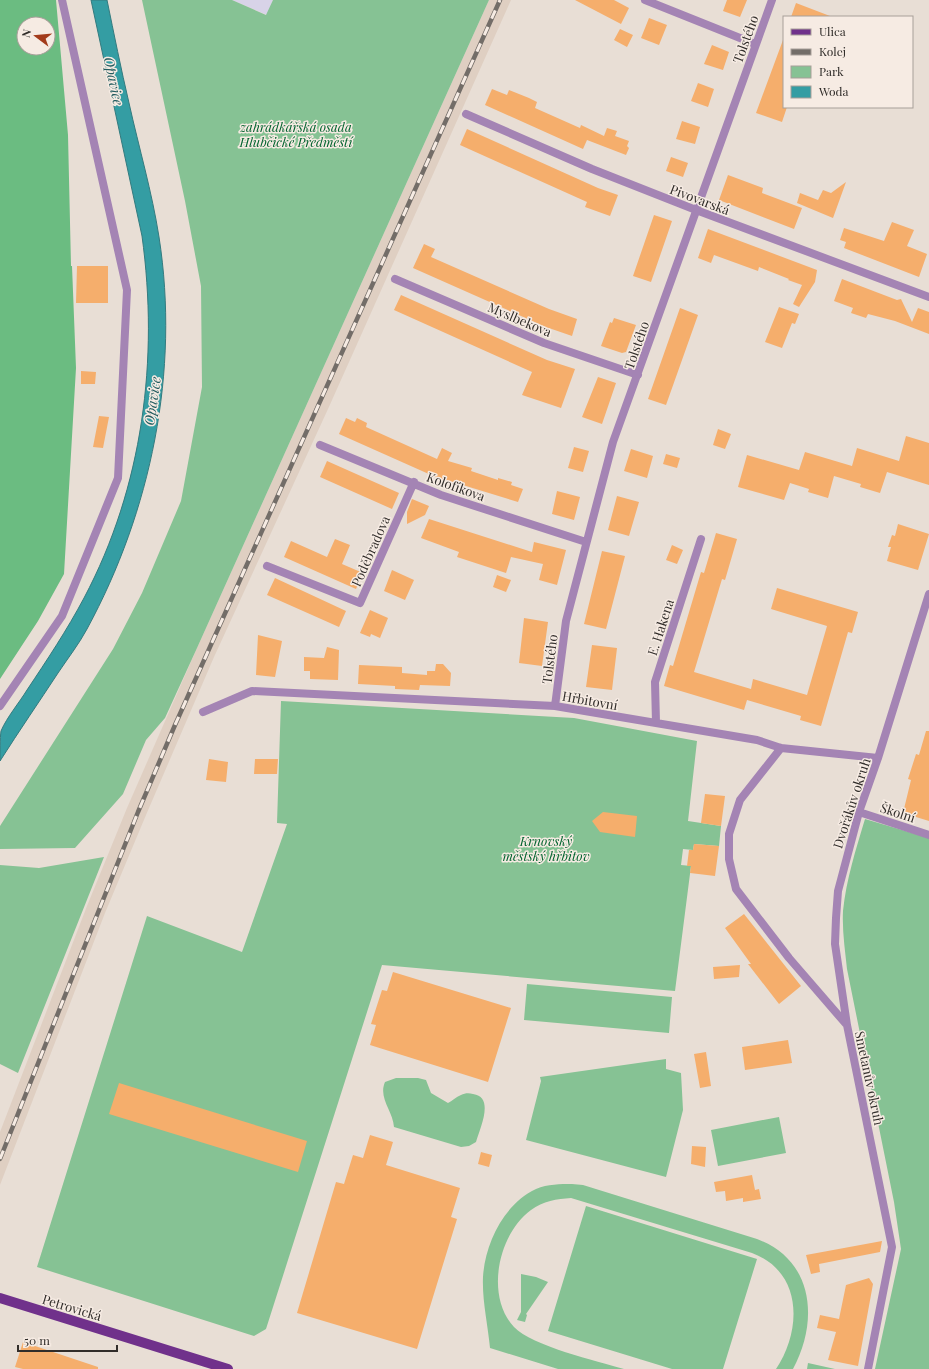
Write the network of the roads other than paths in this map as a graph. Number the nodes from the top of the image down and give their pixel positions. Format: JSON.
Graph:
{"nodes":[{"id":1,"x":62,"y":0,"type":"edge"},
{"id":2,"x":645,"y":0,"type":"edge"},
{"id":3,"x":772,"y":0,"type":"edge"},
{"id":4,"x":755,"y":44,"type":"junction"},
{"id":5,"x":466,"y":114,"type":"dead end"},
{"id":6,"x":696,"y":210,"type":"junction"},
{"id":7,"x":395,"y":279,"type":"dead end"},
{"id":8,"x":929,"y":297,"type":"edge"},
{"id":9,"x":638,"y":375,"type":"junction"},
{"id":10,"x":320,"y":445,"type":"dead end"},
{"id":11,"x":414,"y":482,"type":"junction"},
{"id":12,"x":701,"y":539,"type":"dead end"},
{"id":13,"x":586,"y":542,"type":"junction"},
{"id":14,"x":267,"y":566,"type":"dead end"},
{"id":15,"x":929,"y":594,"type":"edge"},
{"id":16,"x":0,"y":706,"type":"edge"},
{"id":17,"x":555,"y":706,"type":"junction"},
{"id":18,"x":203,"y":712,"type":"dead end"},
{"id":19,"x":656,"y":724,"type":"junction"},
{"id":20,"x":781,"y":748,"type":"junction"},
{"id":21,"x":878,"y":758,"type":"junction"},
{"id":22,"x":859,"y":812,"type":"junction"},
{"id":23,"x":929,"y":834,"type":"edge"},
{"id":24,"x":846,"y":1025,"type":"junction"},
{"id":25,"x":0,"y":1298,"type":"edge"},
{"id":26,"x":228,"y":1369,"type":"edge"},
{"id":27,"x":868,"y":1369,"type":"edge"}],
"edges":[{"from":1,"to":16,"type":"street"},
{"from":2,"to":4,"type":"street"},
{"from":3,"to":4,"type":"street","name":"Tolstého"},
{"from":4,"to":6,"type":"street","name":"Tolstého"},
{"from":5,"to":6,"type":"street","name":"Pivovarská"},
{"from":6,"to":8,"type":"street","name":"Pivovarská"},
{"from":6,"to":9,"type":"street","name":"Tolstého"},
{"from":7,"to":9,"type":"street","name":"Myslbekova"},
{"from":9,"to":13,"type":"street","name":"Tolstého"},
{"from":10,"to":11,"type":"street","name":"Kolofíkova"},
{"from":11,"to":13,"type":"street","name":"Kolofíkova"},
{"from":11,"to":14,"type":"street","name":"Poděbradova"},
{"from":12,"to":19,"type":"street","name":"E. Hakena"},
{"from":13,"to":17,"type":"street","name":"Tolstého"},
{"from":15,"to":21,"type":"street","name":"Dvořákův okruh"},
{"from":17,"to":18,"type":"street","name":"Hřbitovní"},
{"from":17,"to":19,"type":"street","name":"Hřbitovní"},
{"from":19,"to":20,"type":"street","name":"Hřbitovní"},
{"from":20,"to":21,"type":"street","name":"Hřbitovní"},
{"from":20,"to":24,"type":"street","name":"Smetanův okruh"},
{"from":21,"to":22,"type":"street","name":"Dvořákův okruh"},
{"from":22,"to":23,"type":"street","name":"Školní"},
{"from":22,"to":24,"type":"street","name":"Dvořákův okruh"},
{"from":24,"to":27,"type":"street","name":"Smetanův okruh"},
{"from":25,"to":26,"type":"main road","name":"Petrovická"}]}
